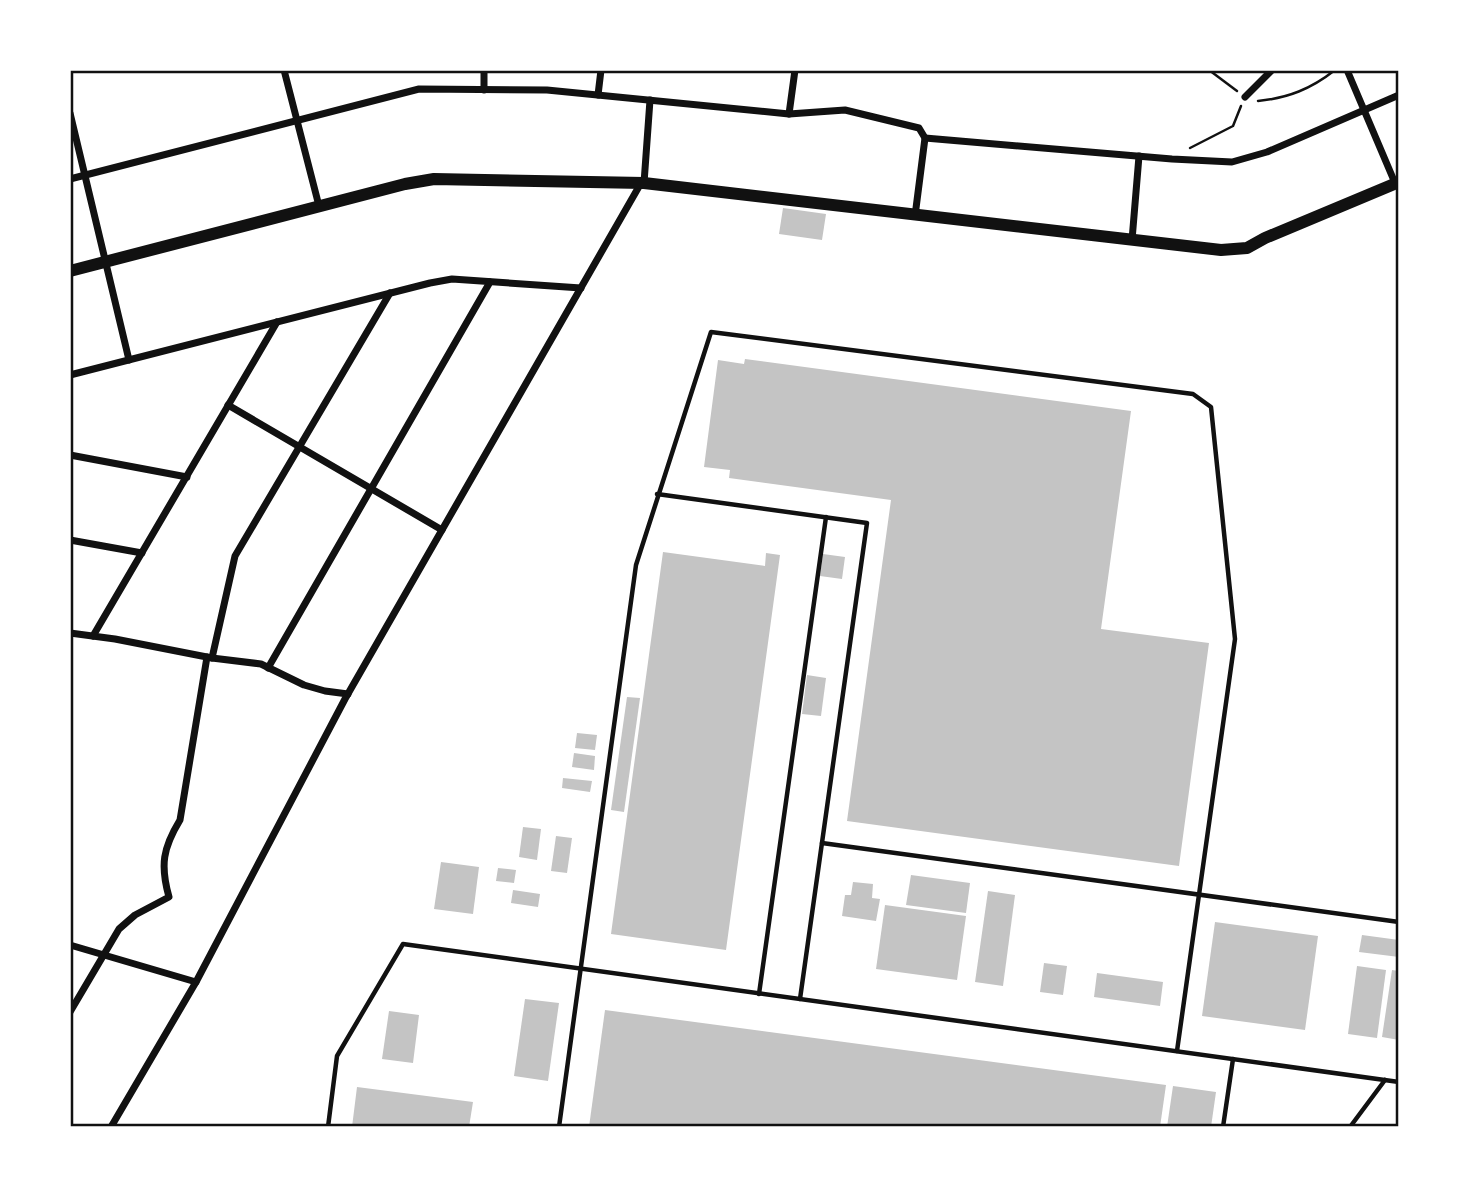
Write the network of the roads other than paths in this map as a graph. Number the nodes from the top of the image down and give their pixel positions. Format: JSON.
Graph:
{"nodes":[{"id":1,"x":284,"y":70,"type":"edge"},
{"id":2,"x":484,"y":70,"type":"edge"},
{"id":3,"x":601,"y":70,"type":"edge"},
{"id":4,"x":796,"y":70,"type":"edge"},
{"id":5,"x":1272,"y":70,"type":"edge"},
{"id":6,"x":1347,"y":70,"type":"edge"},
{"id":7,"x":484,"y":90,"type":"junction"},
{"id":8,"x":598,"y":95,"type":"junction"},
{"id":9,"x":1399,"y":95,"type":"edge"},
{"id":10,"x":1245,"y":97,"type":"road end"},
{"id":11,"x":650,"y":100,"type":"junction"},
{"id":12,"x":1363,"y":110,"type":"junction"},
{"id":13,"x":70,"y":113,"type":"edge"},
{"id":14,"x":789,"y":114,"type":"junction"},
{"id":15,"x":297,"y":121,"type":"junction"},
{"id":16,"x":925,"y":138,"type":"junction"},
{"id":17,"x":1139,"y":156,"type":"junction"},
{"id":18,"x":85,"y":176,"type":"junction"},
{"id":19,"x":70,"y":179,"type":"edge"},
{"id":20,"x":643,"y":183,"type":"junction"},
{"id":21,"x":1397,"y":183,"type":"edge"},
{"id":22,"x":319,"y":206,"type":"junction"},
{"id":23,"x":915,"y":216,"type":"junction"},
{"id":24,"x":1132,"y":240,"type":"junction"},
{"id":25,"x":106,"y":262,"type":"junction"},
{"id":26,"x":70,"y":271,"type":"edge"},
{"id":27,"x":490,"y":282,"type":"junction"},
{"id":28,"x":581,"y":288,"type":"junction"},
{"id":29,"x":390,"y":293,"type":"junction"},
{"id":30,"x":277,"y":322,"type":"junction"},
{"id":31,"x":129,"y":360,"type":"junction"},
{"id":32,"x":70,"y":375,"type":"edge"},
{"id":33,"x":228,"y":405,"type":"junction"},
{"id":34,"x":299,"y":447,"type":"junction"},
{"id":35,"x":70,"y":456,"type":"edge"},
{"id":36,"x":187,"y":477,"type":"junction"},
{"id":37,"x":371,"y":488,"type":"junction"},
{"id":38,"x":657,"y":494,"type":"junction"},
{"id":39,"x":826,"y":517,"type":"junction"},
{"id":40,"x":442,"y":530,"type":"junction"},
{"id":41,"x":70,"y":540,"type":"edge"},
{"id":42,"x":142,"y":553,"type":"junction"},
{"id":43,"x":70,"y":633,"type":"edge"},
{"id":44,"x":93,"y":636,"type":"junction"},
{"id":45,"x":209,"y":658,"type":"junction"},
{"id":46,"x":268,"y":668,"type":"junction"},
{"id":47,"x":348,"y":694,"type":"junction"},
{"id":48,"x":822,"y":843,"type":"junction"},
{"id":49,"x":1199,"y":895,"type":"junction"},
{"id":50,"x":1399,"y":922,"type":"edge"},
{"id":51,"x":70,"y":945,"type":"edge"},
{"id":52,"x":104,"y":955,"type":"junction"},
{"id":53,"x":580,"y":969,"type":"junction"},
{"id":54,"x":196,"y":982,"type":"junction"},
{"id":55,"x":759,"y":994,"type":"junction"},
{"id":56,"x":800,"y":999,"type":"junction"},
{"id":57,"x":70,"y":1012,"type":"edge"},
{"id":58,"x":1177,"y":1051,"type":"junction"},
{"id":59,"x":1233,"y":1059,"type":"junction"},
{"id":60,"x":1385,"y":1080,"type":"junction"},
{"id":61,"x":1399,"y":1082,"type":"edge"},
{"id":62,"x":111,"y":1127,"type":"edge"},
{"id":63,"x":328,"y":1127,"type":"edge"},
{"id":64,"x":559,"y":1127,"type":"edge"},
{"id":65,"x":1223,"y":1127,"type":"edge"},
{"id":66,"x":1350,"y":1127,"type":"edge"}],
"edges":[{"from":1,"to":15,"type":"street"},
{"from":2,"to":7,"type":"street"},
{"from":3,"to":8,"type":"street"},
{"from":4,"to":14,"type":"street"},
{"from":5,"to":10,"type":"street"},
{"from":6,"to":12,"type":"street"},
{"from":7,"to":8,"type":"street"},
{"from":7,"to":15,"type":"street"},
{"from":8,"to":11,"type":"street"},
{"from":9,"to":12,"type":"street"},
{"from":11,"to":14,"type":"street"},
{"from":11,"to":20,"type":"street"},
{"from":12,"to":17,"type":"street"},
{"from":12,"to":21,"type":"street"},
{"from":13,"to":18,"type":"street"},
{"from":14,"to":16,"type":"street"},
{"from":15,"to":18,"type":"street"},
{"from":15,"to":22,"type":"street"},
{"from":16,"to":17,"type":"street"},
{"from":16,"to":23,"type":"street"},
{"from":17,"to":24,"type":"street"},
{"from":18,"to":19,"type":"street"},
{"from":18,"to":25,"type":"street"},
{"from":20,"to":22,"type":"street"},
{"from":20,"to":23,"type":"street"},
{"from":20,"to":28,"type":"street"},
{"from":21,"to":24,"type":"street"},
{"from":22,"to":25,"type":"street"},
{"from":23,"to":24,"type":"street"},
{"from":25,"to":26,"type":"street"},
{"from":25,"to":31,"type":"street"},
{"from":27,"to":28,"type":"street"},
{"from":27,"to":29,"type":"street"},
{"from":27,"to":37,"type":"street"},
{"from":28,"to":40,"type":"street"},
{"from":29,"to":30,"type":"street"},
{"from":29,"to":34,"type":"street"},
{"from":30,"to":31,"type":"street"},
{"from":30,"to":33,"type":"street"},
{"from":31,"to":32,"type":"street"},
{"from":33,"to":34,"type":"street"},
{"from":33,"to":36,"type":"street"},
{"from":34,"to":37,"type":"street"},
{"from":34,"to":45,"type":"street"},
{"from":35,"to":36,"type":"street"},
{"from":36,"to":42,"type":"street"},
{"from":37,"to":40,"type":"street"},
{"from":37,"to":46,"type":"street"},
{"from":38,"to":39,"type":"lane"},
{"from":38,"to":49,"type":"lane"},
{"from":38,"to":53,"type":"lane"},
{"from":39,"to":48,"type":"lane"},
{"from":39,"to":55,"type":"lane"},
{"from":40,"to":47,"type":"street"},
{"from":41,"to":42,"type":"street"},
{"from":42,"to":44,"type":"street"},
{"from":43,"to":44,"type":"street"},
{"from":44,"to":45,"type":"street"},
{"from":45,"to":46,"type":"street"},
{"from":45,"to":52,"type":"street"},
{"from":46,"to":47,"type":"street"},
{"from":47,"to":54,"type":"street"},
{"from":48,"to":49,"type":"lane"},
{"from":48,"to":56,"type":"lane"},
{"from":49,"to":50,"type":"lane"},
{"from":49,"to":58,"type":"lane"},
{"from":51,"to":52,"type":"street"},
{"from":52,"to":54,"type":"street"},
{"from":52,"to":57,"type":"street"},
{"from":53,"to":55,"type":"lane"},
{"from":53,"to":63,"type":"lane"},
{"from":53,"to":64,"type":"lane"},
{"from":54,"to":62,"type":"street"},
{"from":55,"to":56,"type":"lane"},
{"from":56,"to":58,"type":"lane"},
{"from":58,"to":59,"type":"lane"},
{"from":59,"to":60,"type":"lane"},
{"from":59,"to":65,"type":"lane"},
{"from":60,"to":61,"type":"lane"},
{"from":60,"to":66,"type":"lane"}]}
